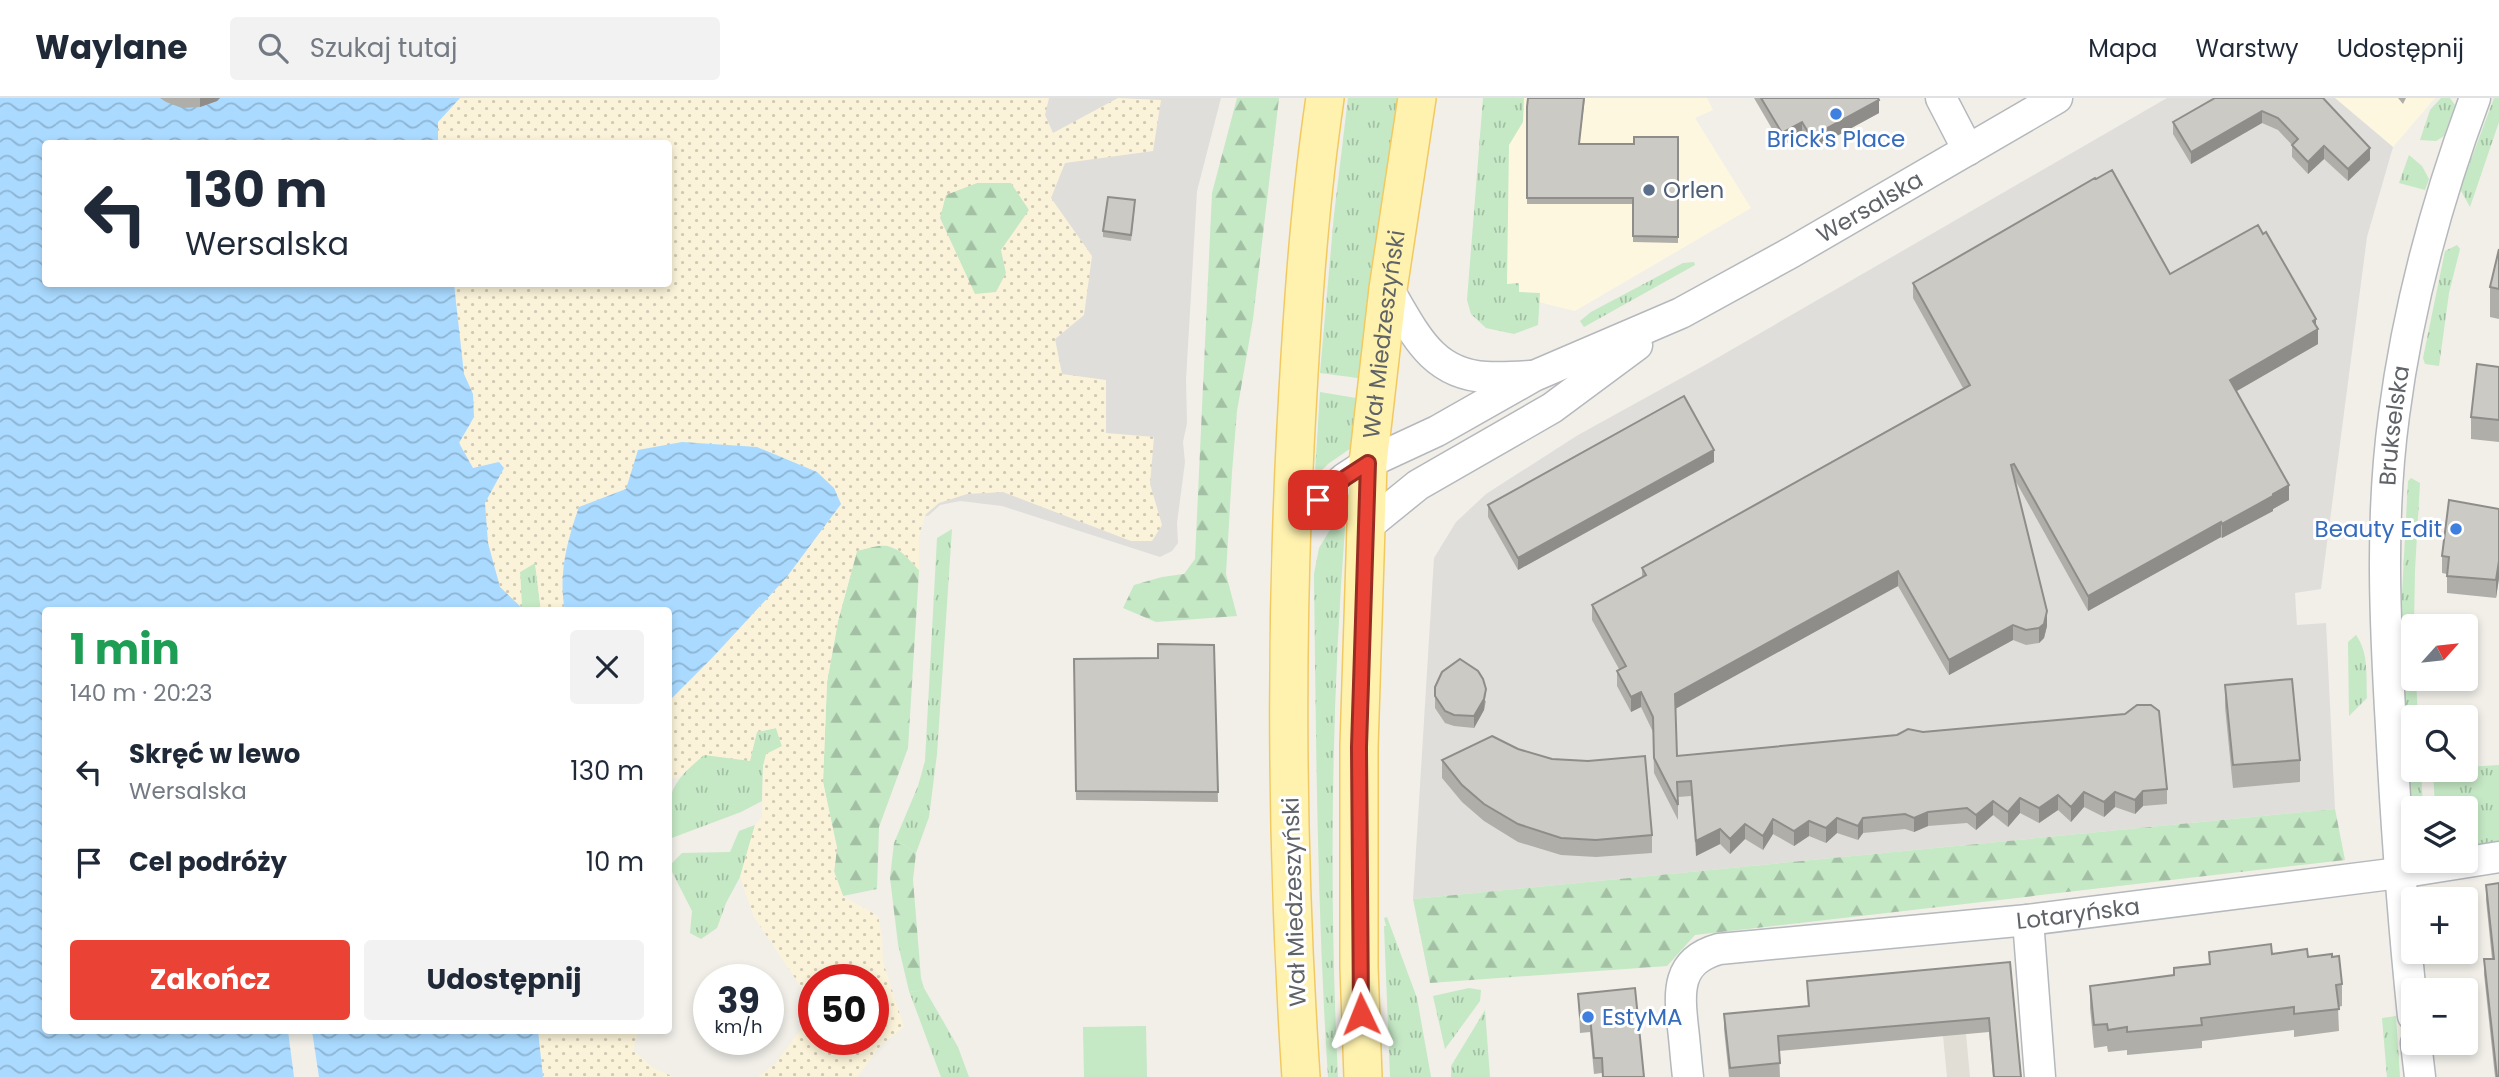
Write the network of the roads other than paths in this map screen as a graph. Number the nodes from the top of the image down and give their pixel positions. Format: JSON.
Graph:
{"nodes":[{"id":1,"x":1325,"y":98,"type":"edge"},
{"id":2,"x":1417,"y":98,"type":"edge"},
{"id":3,"x":1941,"y":98,"type":"edge"},
{"id":4,"x":2057,"y":98,"type":"edge"},
{"id":5,"x":2475,"y":98,"type":"edge"},
{"id":6,"x":1968,"y":150,"type":"junction"},
{"id":7,"x":1388,"y":289,"type":"junction"},
{"id":8,"x":1681,"y":313,"type":"junction"},
{"id":9,"x":1534,"y":376,"type":"junction"},
{"id":10,"x":1368,"y":463,"type":"junction"},
{"id":11,"x":1292,"y":525,"type":"junction"},
{"id":12,"x":1364,"y":528,"type":"junction"},
{"id":13,"x":2499,"y":856,"type":"edge"},
{"id":14,"x":2399,"y":873,"type":"junction"},
{"id":15,"x":2028,"y":920,"type":"junction"},
{"id":16,"x":2409,"y":978,"type":"edge"},
{"id":17,"x":2417,"y":1055,"type":"edge"},
{"id":18,"x":1301,"y":1077,"type":"edge"},
{"id":19,"x":1363,"y":1077,"type":"edge"},
{"id":20,"x":1688,"y":1077,"type":"edge"},
{"id":21,"x":2040,"y":1077,"type":"edge"},
{"id":22,"x":2420,"y":1077,"type":"edge"}],
"edges":[{"from":1,"to":11,"type":"main road","name":"Wał Miedzeszyński"},
{"from":2,"to":7,"type":"main road","name":"Wał Miedzeszyński"},
{"from":3,"to":6,"type":"street"},
{"from":4,"to":6,"type":"street","name":"Wersalska"},
{"from":5,"to":14,"type":"street","name":"Brukselska"},
{"from":6,"to":8,"type":"street","name":"Wersalska"},
{"from":7,"to":9,"type":"street","name":"Wersalska"},
{"from":7,"to":10,"type":"main road","name":"Wał Miedzeszyński"},
{"from":8,"to":9,"type":"street","name":"Wersalska"},
{"from":8,"to":12,"type":"street","name":"Wersalska"},
{"from":9,"to":10,"type":"street","name":"Wersalska"},
{"from":10,"to":11,"type":"street","name":"Wersalska"},
{"from":10,"to":12,"type":"main road","name":"Wał Miedzeszyński"},
{"from":11,"to":18,"type":"main road","name":"Wał Miedzeszyński"},
{"from":12,"to":19,"type":"main road","name":"Wał Miedzeszyński"},
{"from":13,"to":14,"type":"street","name":"Lotaryńska"},
{"from":14,"to":15,"type":"street","name":"Lotaryńska"},
{"from":14,"to":16,"type":"street","name":"Brukselska"},
{"from":15,"to":20,"type":"street","name":"Lotaryńska"},
{"from":15,"to":21,"type":"street"},
{"from":17,"to":22,"type":"street"}]}
